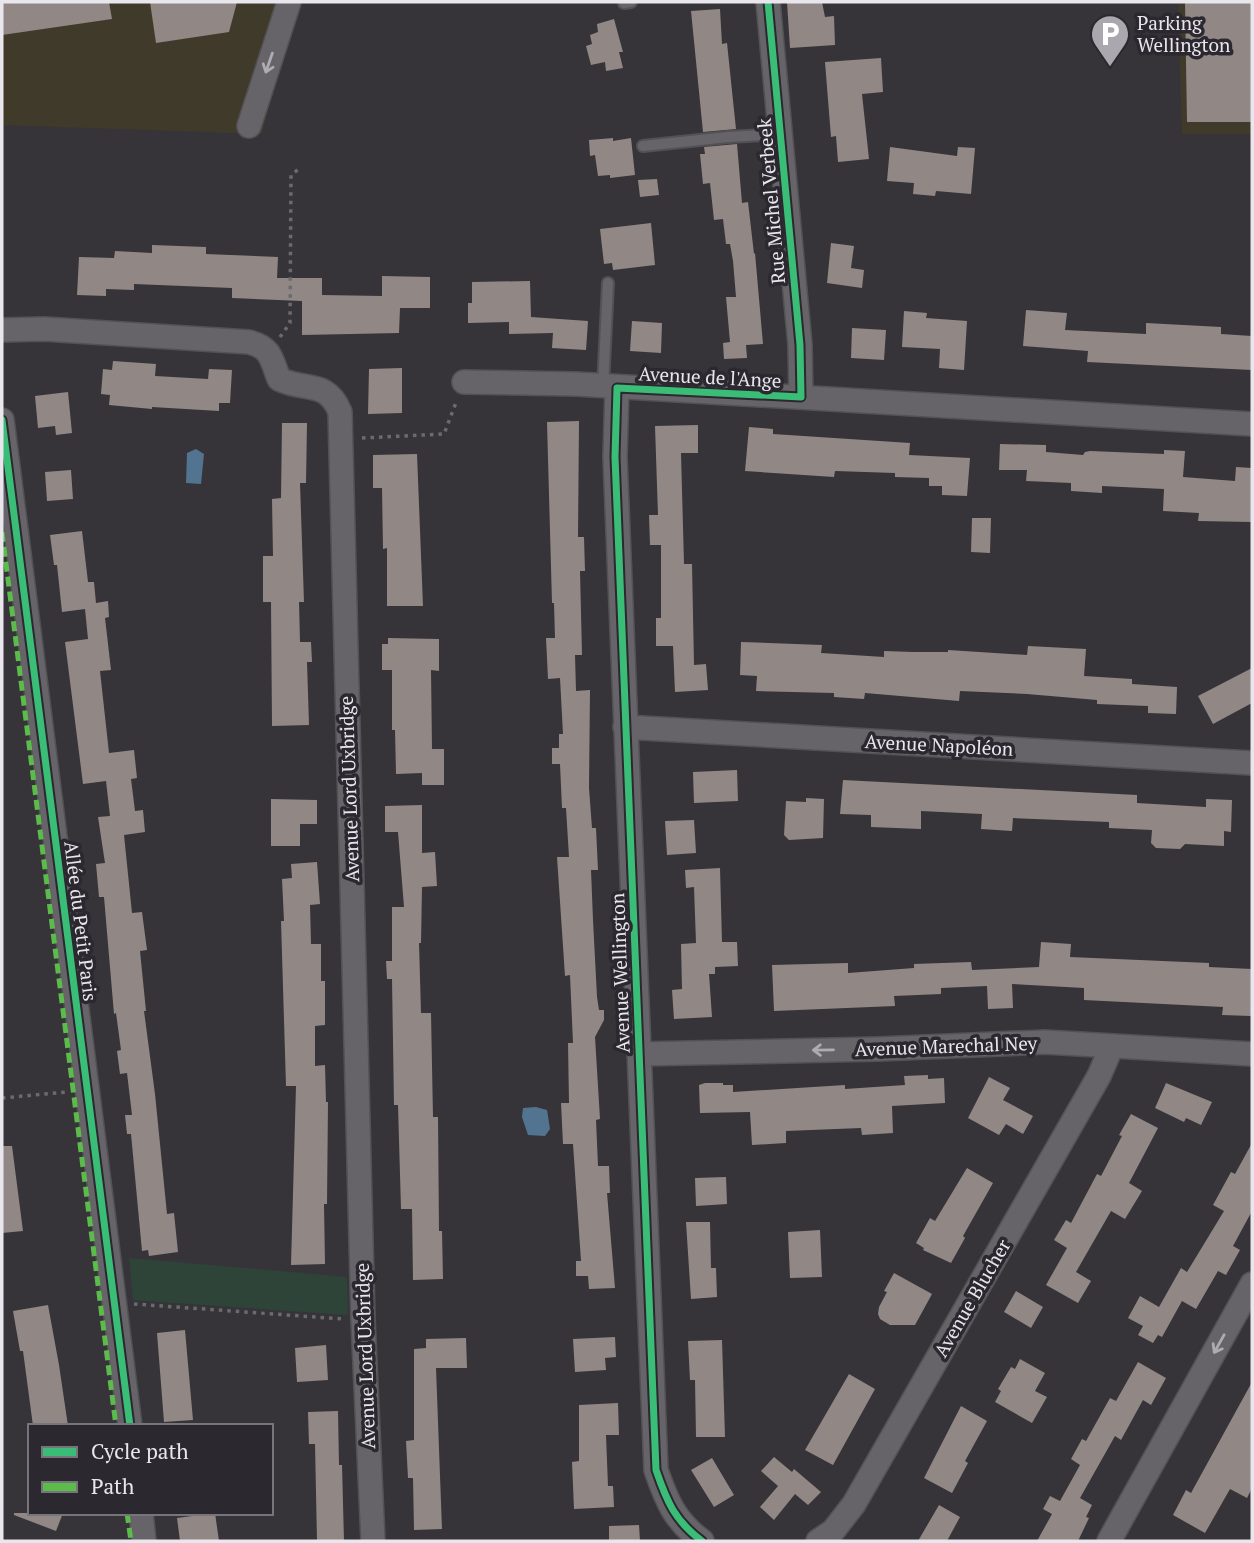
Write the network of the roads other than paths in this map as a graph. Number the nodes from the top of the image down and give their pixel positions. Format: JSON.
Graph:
{"nodes":[{"id":1,"x":289,"y":2,"type":"edge"},
{"id":2,"x":768,"y":2,"type":"edge"},
{"id":3,"x":249,"y":126,"type":"dead end"},
{"id":4,"x":781,"y":134,"type":"junction"},
{"id":5,"x":643,"y":146,"type":"dead end"},
{"id":6,"x":608,"y":283,"type":"dead end"},
{"id":7,"x":2,"y":330,"type":"edge"},
{"id":8,"x":464,"y":382,"type":"road end"},
{"id":9,"x":610,"y":388,"type":"junction"},
{"id":10,"x":801,"y":397,"type":"junction"},
{"id":11,"x":2,"y":420,"type":"edge"},
{"id":12,"x":1252,"y":424,"type":"edge"},
{"id":13,"x":625,"y":727,"type":"junction"},
{"id":14,"x":1252,"y":762,"type":"edge"},
{"id":15,"x":1112,"y":1046,"type":"junction"},
{"id":16,"x":639,"y":1054,"type":"junction"},
{"id":17,"x":1252,"y":1054,"type":"edge"},
{"id":18,"x":1252,"y":1284,"type":"edge"},
{"id":19,"x":130,"y":1424,"type":"edge"},
{"id":20,"x":141,"y":1515,"type":"edge"},
{"id":21,"x":144,"y":1541,"type":"edge"},
{"id":22,"x":373,"y":1541,"type":"edge"},
{"id":23,"x":702,"y":1541,"type":"edge"},
{"id":24,"x":818,"y":1541,"type":"edge"},
{"id":25,"x":1109,"y":1541,"type":"edge"}],
"edges":[{"from":1,"to":3,"type":"street","one_way":true},
{"from":2,"to":4,"type":"street","name":"Rue Michel Verbeek"},
{"from":4,"to":5,"type":"lane"},
{"from":4,"to":10,"type":"street","name":"Rue Michel Verbeek"},
{"from":6,"to":9,"type":"lane"},
{"from":7,"to":22,"type":"street","name":"Avenue Lord Uxbridge"},
{"from":8,"to":9,"type":"street","name":"Avenue de l'Ange"},
{"from":9,"to":10,"type":"street","name":"Avenue de l'Ange"},
{"from":9,"to":13,"type":"street","name":"Avenue Wellington"},
{"from":10,"to":12,"type":"street","name":"Avenue de l'Ange"},
{"from":11,"to":19,"type":"street","name":"Allée du Petit Paris"},
{"from":13,"to":14,"type":"street","name":"Avenue Napoléon"},
{"from":13,"to":16,"type":"street","name":"Avenue Wellington"},
{"from":15,"to":16,"type":"street","name":"Avenue Marechal Ney","one_way":true},
{"from":15,"to":17,"type":"street","name":"Avenue Marechal Ney"},
{"from":15,"to":24,"type":"street","name":"Avenue Blucher"},
{"from":16,"to":23,"type":"street","name":"Avenue Wellington"},
{"from":18,"to":25,"type":"street","one_way":true},
{"from":20,"to":21,"type":"street"}]}
